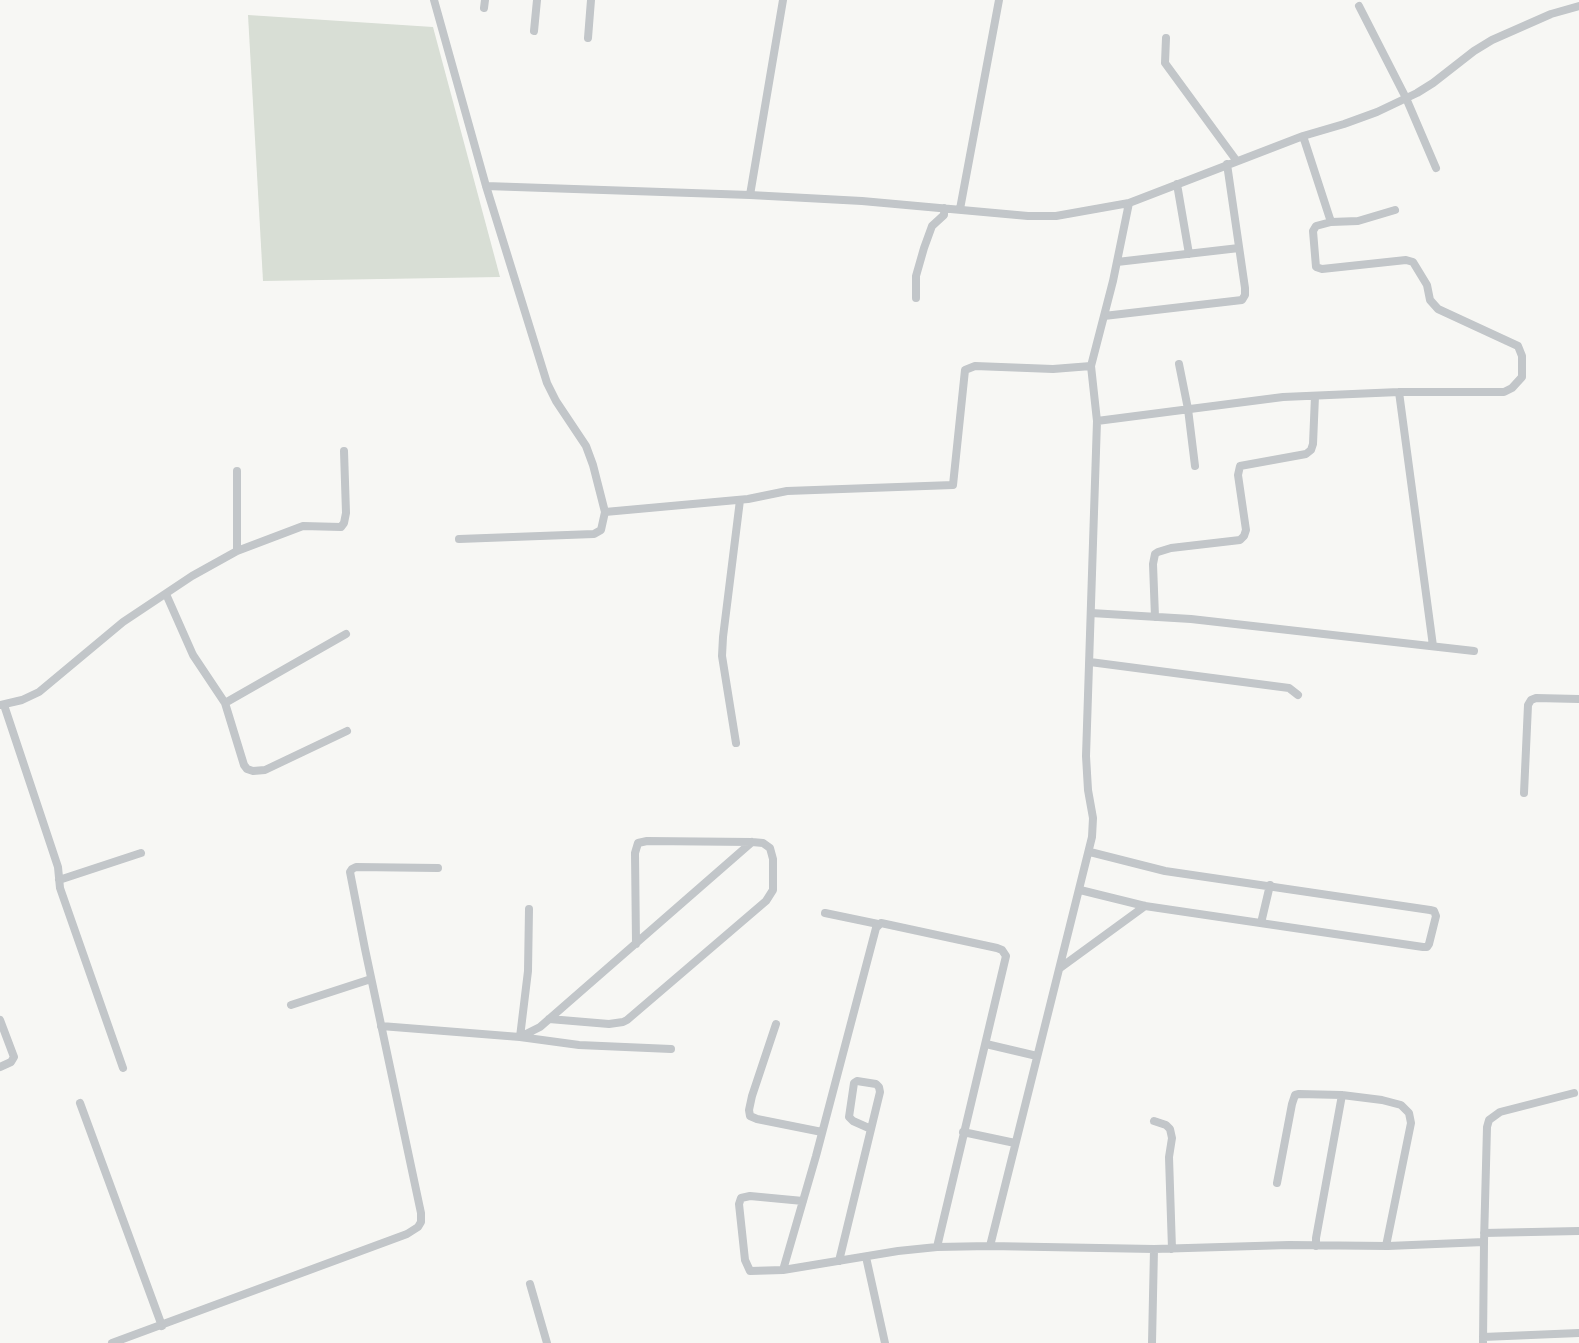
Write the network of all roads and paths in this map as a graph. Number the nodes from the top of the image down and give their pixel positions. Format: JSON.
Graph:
{"nodes":[{"id":1,"x":434,"y":0,"type":"edge"},
{"id":2,"x":537,"y":0,"type":"edge"},
{"id":3,"x":591,"y":0,"type":"edge"},
{"id":4,"x":783,"y":0,"type":"edge"},
{"id":5,"x":999,"y":0,"type":"edge"},
{"id":6,"x":1359,"y":6,"type":"dead end"},
{"id":7,"x":1579,"y":6,"type":"edge"},
{"id":8,"x":534,"y":31,"type":"dead end"},
{"id":9,"x":588,"y":38,"type":"dead end"},
{"id":10,"x":1166,"y":38,"type":"dead end"},
{"id":11,"x":1406,"y":98,"type":"junction"},
{"id":12,"x":1303,"y":136,"type":"junction"},
{"id":13,"x":1236,"y":160,"type":"junction"},
{"id":14,"x":1227,"y":164,"type":"junction"},
{"id":15,"x":1436,"y":168,"type":"dead end"},
{"id":16,"x":1177,"y":184,"type":"junction"},
{"id":17,"x":486,"y":186,"type":"junction"},
{"id":18,"x":750,"y":195,"type":"junction"},
{"id":19,"x":1129,"y":202,"type":"junction"},
{"id":20,"x":944,"y":208,"type":"junction"},
{"id":21,"x":960,"y":209,"type":"junction"},
{"id":22,"x":1395,"y":210,"type":"dead end"},
{"id":23,"x":1331,"y":222,"type":"junction"},
{"id":24,"x":1239,"y":248,"type":"junction"},
{"id":25,"x":1189,"y":254,"type":"junction"},
{"id":26,"x":1117,"y":262,"type":"junction"},
{"id":27,"x":916,"y":298,"type":"dead end"},
{"id":28,"x":1104,"y":316,"type":"junction"},
{"id":29,"x":1179,"y":364,"type":"dead end"},
{"id":30,"x":1092,"y":366,"type":"junction"},
{"id":31,"x":1399,"y":392,"type":"junction"},
{"id":32,"x":1315,"y":396,"type":"junction"},
{"id":33,"x":1188,"y":409,"type":"junction"},
{"id":34,"x":1096,"y":421,"type":"junction"},
{"id":35,"x":344,"y":451,"type":"dead end"},
{"id":36,"x":1195,"y":466,"type":"dead end"},
{"id":37,"x":237,"y":471,"type":"dead end"},
{"id":38,"x":740,"y":500,"type":"junction"},
{"id":39,"x":605,"y":512,"type":"junction"},
{"id":40,"x":459,"y":539,"type":"dead end"},
{"id":41,"x":237,"y":551,"type":"junction"},
{"id":42,"x":166,"y":594,"type":"junction"},
{"id":43,"x":1091,"y":612,"type":"junction"},
{"id":44,"x":1155,"y":617,"type":"junction"},
{"id":45,"x":346,"y":634,"type":"dead end"},
{"id":46,"x":1433,"y":646,"type":"junction"},
{"id":47,"x":1474,"y":651,"type":"dead end"},
{"id":48,"x":1089,"y":662,"type":"junction"},
{"id":49,"x":1298,"y":695,"type":"dead end"},
{"id":50,"x":1579,"y":699,"type":"edge"},
{"id":51,"x":225,"y":702,"type":"junction"},
{"id":52,"x":2,"y":705,"type":"edge"},
{"id":53,"x":347,"y":731,"type":"dead end"},
{"id":54,"x":736,"y":743,"type":"dead end"},
{"id":55,"x":1524,"y":793,"type":"dead end"},
{"id":56,"x":752,"y":842,"type":"junction"},
{"id":57,"x":1089,"y":852,"type":"junction"},
{"id":58,"x":141,"y":853,"type":"dead end"},
{"id":59,"x":438,"y":868,"type":"dead end"},
{"id":60,"x":59,"y":880,"type":"junction"},
{"id":61,"x":1270,"y":885,"type":"junction"},
{"id":62,"x":1080,"y":890,"type":"junction"},
{"id":63,"x":1145,"y":906,"type":"junction"},
{"id":64,"x":529,"y":909,"type":"dead end"},
{"id":65,"x":825,"y":914,"type":"dead end"},
{"id":66,"x":1261,"y":923,"type":"junction"},
{"id":67,"x":878,"y":924,"type":"junction"},
{"id":68,"x":636,"y":944,"type":"junction"},
{"id":69,"x":1060,"y":968,"type":"junction"},
{"id":70,"x":371,"y":979,"type":"junction"},
{"id":71,"x":291,"y":1005,"type":"dead end"},
{"id":72,"x":549,"y":1019,"type":"junction"},
{"id":73,"x":0,"y":1020,"type":"edge"},
{"id":74,"x":776,"y":1024,"type":"dead end"},
{"id":75,"x":381,"y":1026,"type":"junction"},
{"id":76,"x":520,"y":1037,"type":"junction"},
{"id":77,"x":986,"y":1044,"type":"junction"},
{"id":78,"x":670,"y":1049,"type":"dead end"},
{"id":79,"x":1037,"y":1056,"type":"junction"},
{"id":80,"x":0,"y":1067,"type":"edge"},
{"id":81,"x":123,"y":1068,"type":"dead end"},
{"id":82,"x":1574,"y":1093,"type":"dead end"},
{"id":83,"x":1342,"y":1095,"type":"junction"},
{"id":84,"x":80,"y":1103,"type":"dead end"},
{"id":85,"x":1154,"y":1121,"type":"dead end"},
{"id":86,"x":871,"y":1129,"type":"junction"},
{"id":87,"x":963,"y":1131,"type":"junction"},
{"id":88,"x":822,"y":1132,"type":"junction"},
{"id":89,"x":1016,"y":1143,"type":"junction"},
{"id":90,"x":1277,"y":1183,"type":"dead end"},
{"id":91,"x":803,"y":1201,"type":"junction"},
{"id":92,"x":1579,"y":1231,"type":"edge"},
{"id":93,"x":1484,"y":1233,"type":"junction"},
{"id":94,"x":1484,"y":1242,"type":"junction"},
{"id":95,"x":990,"y":1246,"type":"junction"},
{"id":96,"x":1316,"y":1246,"type":"junction"},
{"id":97,"x":1386,"y":1246,"type":"junction"},
{"id":98,"x":937,"y":1248,"type":"junction"},
{"id":99,"x":1154,"y":1249,"type":"junction"},
{"id":100,"x":1172,"y":1249,"type":"junction"},
{"id":101,"x":866,"y":1257,"type":"junction"},
{"id":102,"x":839,"y":1260,"type":"junction"},
{"id":103,"x":783,"y":1270,"type":"junction"},
{"id":104,"x":530,"y":1284,"type":"dead end"},
{"id":105,"x":162,"y":1326,"type":"junction"},
{"id":106,"x":1579,"y":1333,"type":"edge"},
{"id":107,"x":1541,"y":1339,"type":"edge"},
{"id":108,"x":1483,"y":1340,"type":"edge"},
{"id":109,"x":126,"y":1341,"type":"edge"},
{"id":110,"x":112,"y":1343,"type":"edge"},
{"id":111,"x":547,"y":1343,"type":"edge"},
{"id":112,"x":885,"y":1343,"type":"edge"},
{"id":113,"x":1152,"y":1343,"type":"edge"}],
"edges":[{"from":1,"to":17,"type":"street"},
{"from":2,"to":8,"type":"street"},
{"from":3,"to":9,"type":"street"},
{"from":4,"to":18,"type":"street"},
{"from":5,"to":21,"type":"street"},
{"from":6,"to":11,"type":"street"},
{"from":7,"to":11,"type":"street"},
{"from":10,"to":13,"type":"street"},
{"from":11,"to":12,"type":"street"},
{"from":11,"to":15,"type":"street"},
{"from":12,"to":13,"type":"street"},
{"from":12,"to":23,"type":"street"},
{"from":13,"to":14,"type":"street"},
{"from":14,"to":16,"type":"street"},
{"from":14,"to":24,"type":"street"},
{"from":16,"to":19,"type":"street"},
{"from":16,"to":25,"type":"street"},
{"from":17,"to":18,"type":"street"},
{"from":17,"to":39,"type":"street"},
{"from":18,"to":20,"type":"street"},
{"from":19,"to":21,"type":"street"},
{"from":19,"to":26,"type":"street"},
{"from":20,"to":21,"type":"street"},
{"from":20,"to":27,"type":"street"},
{"from":22,"to":23,"type":"street"},
{"from":23,"to":31,"type":"street"},
{"from":24,"to":25,"type":"street"},
{"from":24,"to":28,"type":"street"},
{"from":25,"to":26,"type":"street"},
{"from":26,"to":28,"type":"street"},
{"from":28,"to":30,"type":"street"},
{"from":29,"to":33,"type":"street"},
{"from":30,"to":34,"type":"street"},
{"from":30,"to":38,"type":"street"},
{"from":31,"to":32,"type":"street"},
{"from":31,"to":46,"type":"street"},
{"from":32,"to":33,"type":"street"},
{"from":32,"to":44,"type":"street"},
{"from":33,"to":34,"type":"street"},
{"from":33,"to":36,"type":"street"},
{"from":34,"to":43,"type":"street"},
{"from":35,"to":41,"type":"street"},
{"from":37,"to":41,"type":"street"},
{"from":38,"to":39,"type":"street"},
{"from":38,"to":54,"type":"street"},
{"from":39,"to":40,"type":"street"},
{"from":41,"to":42,"type":"street"},
{"from":42,"to":51,"type":"street"},
{"from":42,"to":52,"type":"street"},
{"from":43,"to":44,"type":"street"},
{"from":43,"to":48,"type":"street"},
{"from":44,"to":46,"type":"street"},
{"from":45,"to":51,"type":"street"},
{"from":46,"to":47,"type":"street"},
{"from":48,"to":49,"type":"street"},
{"from":48,"to":57,"type":"street"},
{"from":50,"to":55,"type":"street"},
{"from":51,"to":53,"type":"street"},
{"from":52,"to":60,"type":"street"},
{"from":56,"to":68,"type":"street"},
{"from":56,"to":68,"type":"street"},
{"from":56,"to":72,"type":"street"},
{"from":57,"to":61,"type":"street"},
{"from":57,"to":62,"type":"street"},
{"from":58,"to":60,"type":"street"},
{"from":59,"to":70,"type":"street"},
{"from":60,"to":81,"type":"street"},
{"from":61,"to":66,"type":"street"},
{"from":61,"to":66,"type":"street"},
{"from":62,"to":63,"type":"street"},
{"from":62,"to":69,"type":"street"},
{"from":63,"to":66,"type":"street"},
{"from":63,"to":69,"type":"street"},
{"from":64,"to":76,"type":"street"},
{"from":65,"to":67,"type":"street"},
{"from":67,"to":77,"type":"street"},
{"from":67,"to":88,"type":"street"},
{"from":68,"to":72,"type":"street"},
{"from":69,"to":79,"type":"street"},
{"from":70,"to":71,"type":"street"},
{"from":70,"to":75,"type":"street"},
{"from":72,"to":76,"type":"street"},
{"from":73,"to":80,"type":"street"},
{"from":74,"to":88,"type":"street"},
{"from":75,"to":76,"type":"street"},
{"from":75,"to":105,"type":"street"},
{"from":76,"to":78,"type":"street"},
{"from":77,"to":79,"type":"street"},
{"from":77,"to":87,"type":"street"},
{"from":79,"to":89,"type":"street"},
{"from":82,"to":93,"type":"street"},
{"from":83,"to":90,"type":"street"},
{"from":83,"to":96,"type":"street"},
{"from":83,"to":97,"type":"street"},
{"from":84,"to":105,"type":"street"},
{"from":85,"to":100,"type":"street"},
{"from":86,"to":86,"type":"street"},
{"from":86,"to":102,"type":"street"},
{"from":87,"to":89,"type":"street"},
{"from":87,"to":98,"type":"street"},
{"from":88,"to":91,"type":"street"},
{"from":89,"to":95,"type":"street"},
{"from":91,"to":103,"type":"street"},
{"from":91,"to":103,"type":"street"},
{"from":92,"to":93,"type":"street"},
{"from":93,"to":94,"type":"street"},
{"from":94,"to":97,"type":"street"},
{"from":94,"to":108,"type":"street"},
{"from":95,"to":98,"type":"street"},
{"from":95,"to":99,"type":"street"},
{"from":96,"to":97,"type":"street"},
{"from":96,"to":100,"type":"street"},
{"from":98,"to":101,"type":"street"},
{"from":99,"to":100,"type":"street"},
{"from":99,"to":113,"type":"street"},
{"from":101,"to":102,"type":"street"},
{"from":101,"to":112,"type":"street"},
{"from":102,"to":103,"type":"street"},
{"from":104,"to":111,"type":"street"},
{"from":105,"to":109,"type":"street"},
{"from":106,"to":107,"type":"street"},
{"from":107,"to":108,"type":"street"},
{"from":109,"to":110,"type":"street"}]}
